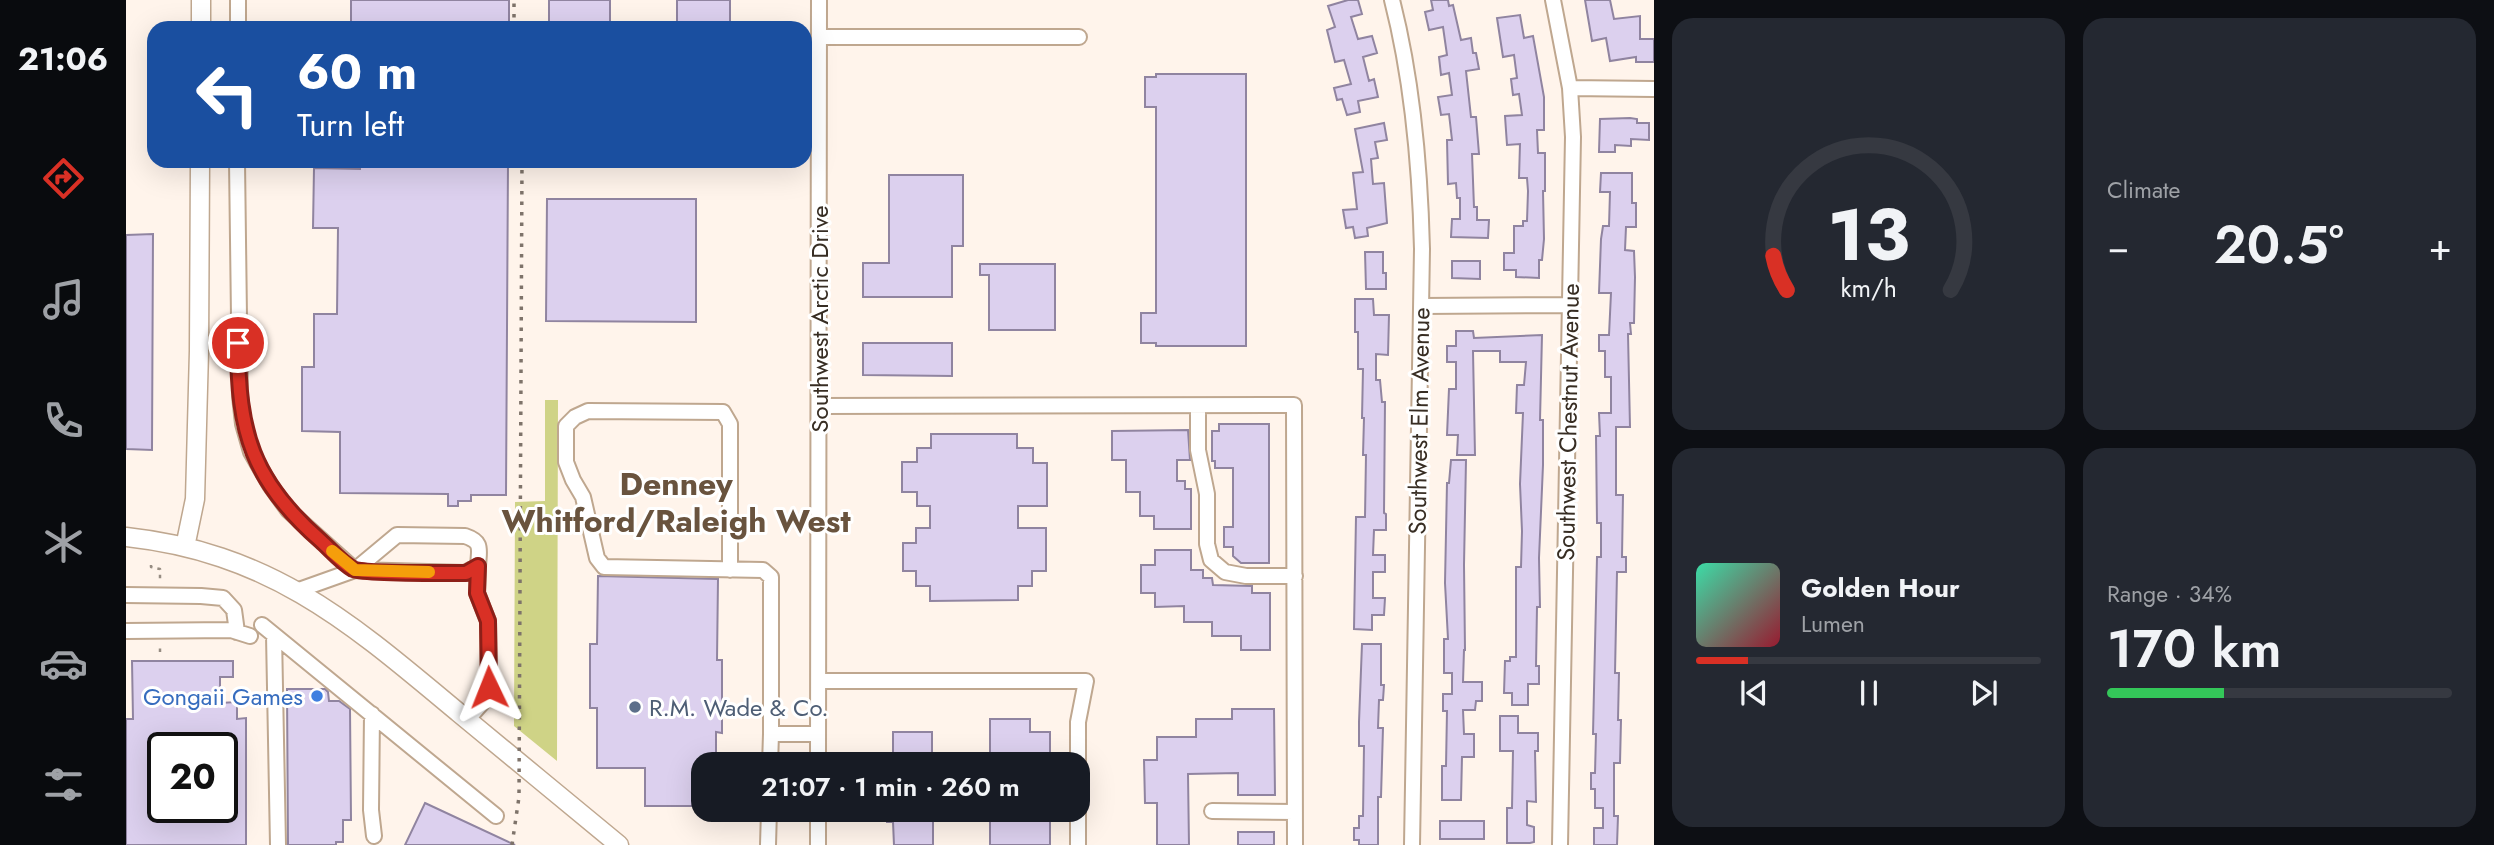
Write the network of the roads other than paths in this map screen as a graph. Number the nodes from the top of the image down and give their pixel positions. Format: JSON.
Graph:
{"nodes":[{"id":1,"x":201,"y":0,"type":"edge"},
{"id":2,"x":238,"y":0,"type":"edge"},
{"id":3,"x":819,"y":0,"type":"edge"},
{"id":4,"x":1392,"y":0,"type":"edge"},
{"id":5,"x":1553,"y":0,"type":"edge"},
{"id":6,"x":201,"y":21,"type":"edge"},
{"id":7,"x":237,"y":21,"type":"edge"},
{"id":8,"x":820,"y":37,"type":"junction"},
{"id":9,"x":1079,"y":37,"type":"dead end"},
{"id":10,"x":1570,"y":88,"type":"junction"},
{"id":11,"x":1654,"y":89,"type":"edge"},
{"id":12,"x":200,"y":168,"type":"edge"},
{"id":13,"x":237,"y":168,"type":"edge"},
{"id":14,"x":1570,"y":305,"type":"junction"},
{"id":15,"x":1422,"y":306,"type":"junction"},
{"id":16,"x":819,"y":406,"type":"junction"},
{"id":17,"x":1198,"y":406,"type":"junction"},
{"id":18,"x":126,"y":537,"type":"edge"},
{"id":19,"x":185,"y":547,"type":"junction"},
{"id":20,"x":478,"y":566,"type":"junction"},
{"id":21,"x":355,"y":570,"type":"junction"},
{"id":22,"x":730,"y":570,"type":"junction"},
{"id":23,"x":1295,"y":576,"type":"junction"},
{"id":24,"x":296,"y":591,"type":"junction"},
{"id":25,"x":126,"y":595,"type":"edge"},
{"id":26,"x":262,"y":625,"type":"dead end"},
{"id":27,"x":126,"y":631,"type":"edge"},
{"id":28,"x":274,"y":635,"type":"junction"},
{"id":29,"x":818,"y":681,"type":"junction"},
{"id":30,"x":372,"y":714,"type":"junction"},
{"id":31,"x":467,"y":720,"type":"junction"},
{"id":32,"x":771,"y":734,"type":"junction"},
{"id":33,"x":818,"y":734,"type":"junction"},
{"id":34,"x":770,"y":752,"type":"edge"},
{"id":35,"x":818,"y":752,"type":"edge"},
{"id":36,"x":1212,"y":811,"type":"dead end"},
{"id":37,"x":1295,"y":812,"type":"junction"},
{"id":38,"x":496,"y":816,"type":"dead end"},
{"id":39,"x":769,"y":822,"type":"edge"},
{"id":40,"x":818,"y":822,"type":"edge"},
{"id":41,"x":374,"y":836,"type":"dead end"},
{"id":42,"x":278,"y":845,"type":"edge"},
{"id":43,"x":619,"y":845,"type":"edge"},
{"id":44,"x":768,"y":845,"type":"edge"},
{"id":45,"x":818,"y":845,"type":"edge"},
{"id":46,"x":1078,"y":845,"type":"edge"},
{"id":47,"x":1295,"y":845,"type":"edge"},
{"id":48,"x":1412,"y":845,"type":"edge"},
{"id":49,"x":1560,"y":845,"type":"edge"}],
"edges":[{"from":1,"to":6,"type":"main road"},
{"from":2,"to":7,"type":"street"},
{"from":3,"to":8,"type":"street","name":"Southwest Arctic Drive"},
{"from":4,"to":15,"type":"street","name":"Southwest Elm Avenue"},
{"from":5,"to":10,"type":"street","name":"Southwest Chestnut Avenue"},
{"from":8,"to":9,"type":"street"},
{"from":8,"to":16,"type":"street","name":"Southwest Arctic Drive"},
{"from":10,"to":11,"type":"street"},
{"from":10,"to":14,"type":"street","name":"Southwest Chestnut Avenue"},
{"from":12,"to":19,"type":"main road"},
{"from":13,"to":21,"type":"street"},
{"from":14,"to":15,"type":"street"},
{"from":14,"to":49,"type":"street","name":"Southwest Chestnut Avenue"},
{"from":15,"to":48,"type":"street","name":"Southwest Elm Avenue"},
{"from":16,"to":17,"type":"street"},
{"from":16,"to":29,"type":"street","name":"Southwest Arctic Drive"},
{"from":17,"to":23,"type":"street"},
{"from":17,"to":23,"type":"street"},
{"from":18,"to":19,"type":"main road"},
{"from":19,"to":24,"type":"main road"},
{"from":20,"to":21,"type":"street"},
{"from":20,"to":21,"type":"street"},
{"from":20,"to":31,"type":"street"},
{"from":21,"to":24,"type":"street"},
{"from":22,"to":22,"type":"street"},
{"from":22,"to":32,"type":"street"},
{"from":23,"to":37,"type":"street"},
{"from":24,"to":31,"type":"main road"},
{"from":25,"to":27,"type":"street"},
{"from":26,"to":28,"type":"street"},
{"from":28,"to":30,"type":"street"},
{"from":28,"to":42,"type":"street"},
{"from":29,"to":33,"type":"street","name":"Southwest Arctic Drive"},
{"from":29,"to":46,"type":"street"},
{"from":30,"to":38,"type":"street"},
{"from":30,"to":41,"type":"street"},
{"from":31,"to":43,"type":"main road"},
{"from":32,"to":33,"type":"street"},
{"from":32,"to":34,"type":"street"},
{"from":33,"to":35,"type":"street","name":"Southwest Arctic Drive"},
{"from":36,"to":37,"type":"street"},
{"from":37,"to":47,"type":"street"},
{"from":39,"to":44,"type":"street"},
{"from":40,"to":45,"type":"street"}]}
